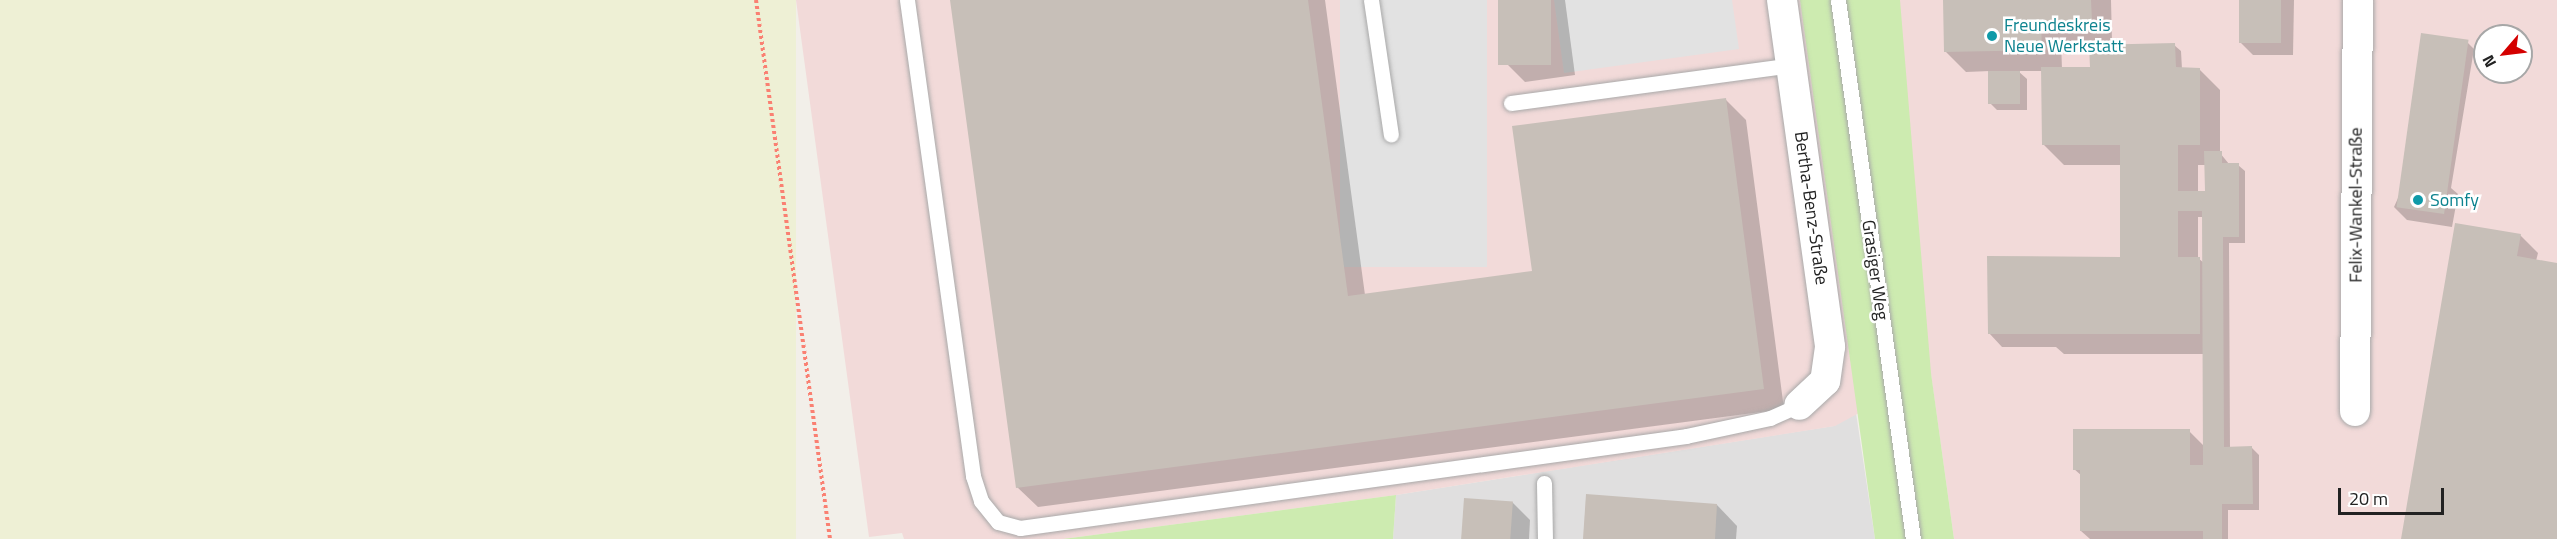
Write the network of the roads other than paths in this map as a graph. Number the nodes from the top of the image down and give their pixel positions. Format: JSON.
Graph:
{"nodes":[{"id":1,"x":907,"y":0,"type":"edge"},
{"id":2,"x":1371,"y":0,"type":"edge"},
{"id":3,"x":1782,"y":0,"type":"edge"},
{"id":4,"x":1838,"y":0,"type":"edge"},
{"id":5,"x":2358,"y":0,"type":"edge"},
{"id":6,"x":1791,"y":65,"type":"junction"},
{"id":7,"x":1511,"y":103,"type":"dead end"},
{"id":8,"x":1391,"y":135,"type":"dead end"},
{"id":9,"x":1799,"y":405,"type":"joint"},
{"id":10,"x":2355,"y":411,"type":"dead end"},
{"id":11,"x":1544,"y":483,"type":"dead end"},
{"id":12,"x":1545,"y":539,"type":"edge"},
{"id":13,"x":1913,"y":539,"type":"edge"}],
"edges":[{"from":1,"to":9,"type":"lane"},
{"from":2,"to":8,"type":"lane"},
{"from":3,"to":6,"type":"street","name":"Bertha-Benz-Straße"},
{"from":4,"to":13,"type":"lane","name":"Grasiger Weg"},
{"from":5,"to":10,"type":"street","name":"Felix-Wankel-Straße"},
{"from":6,"to":7,"type":"lane"},
{"from":6,"to":9,"type":"street","name":"Bertha-Benz-Straße"},
{"from":11,"to":12,"type":"lane"}]}
